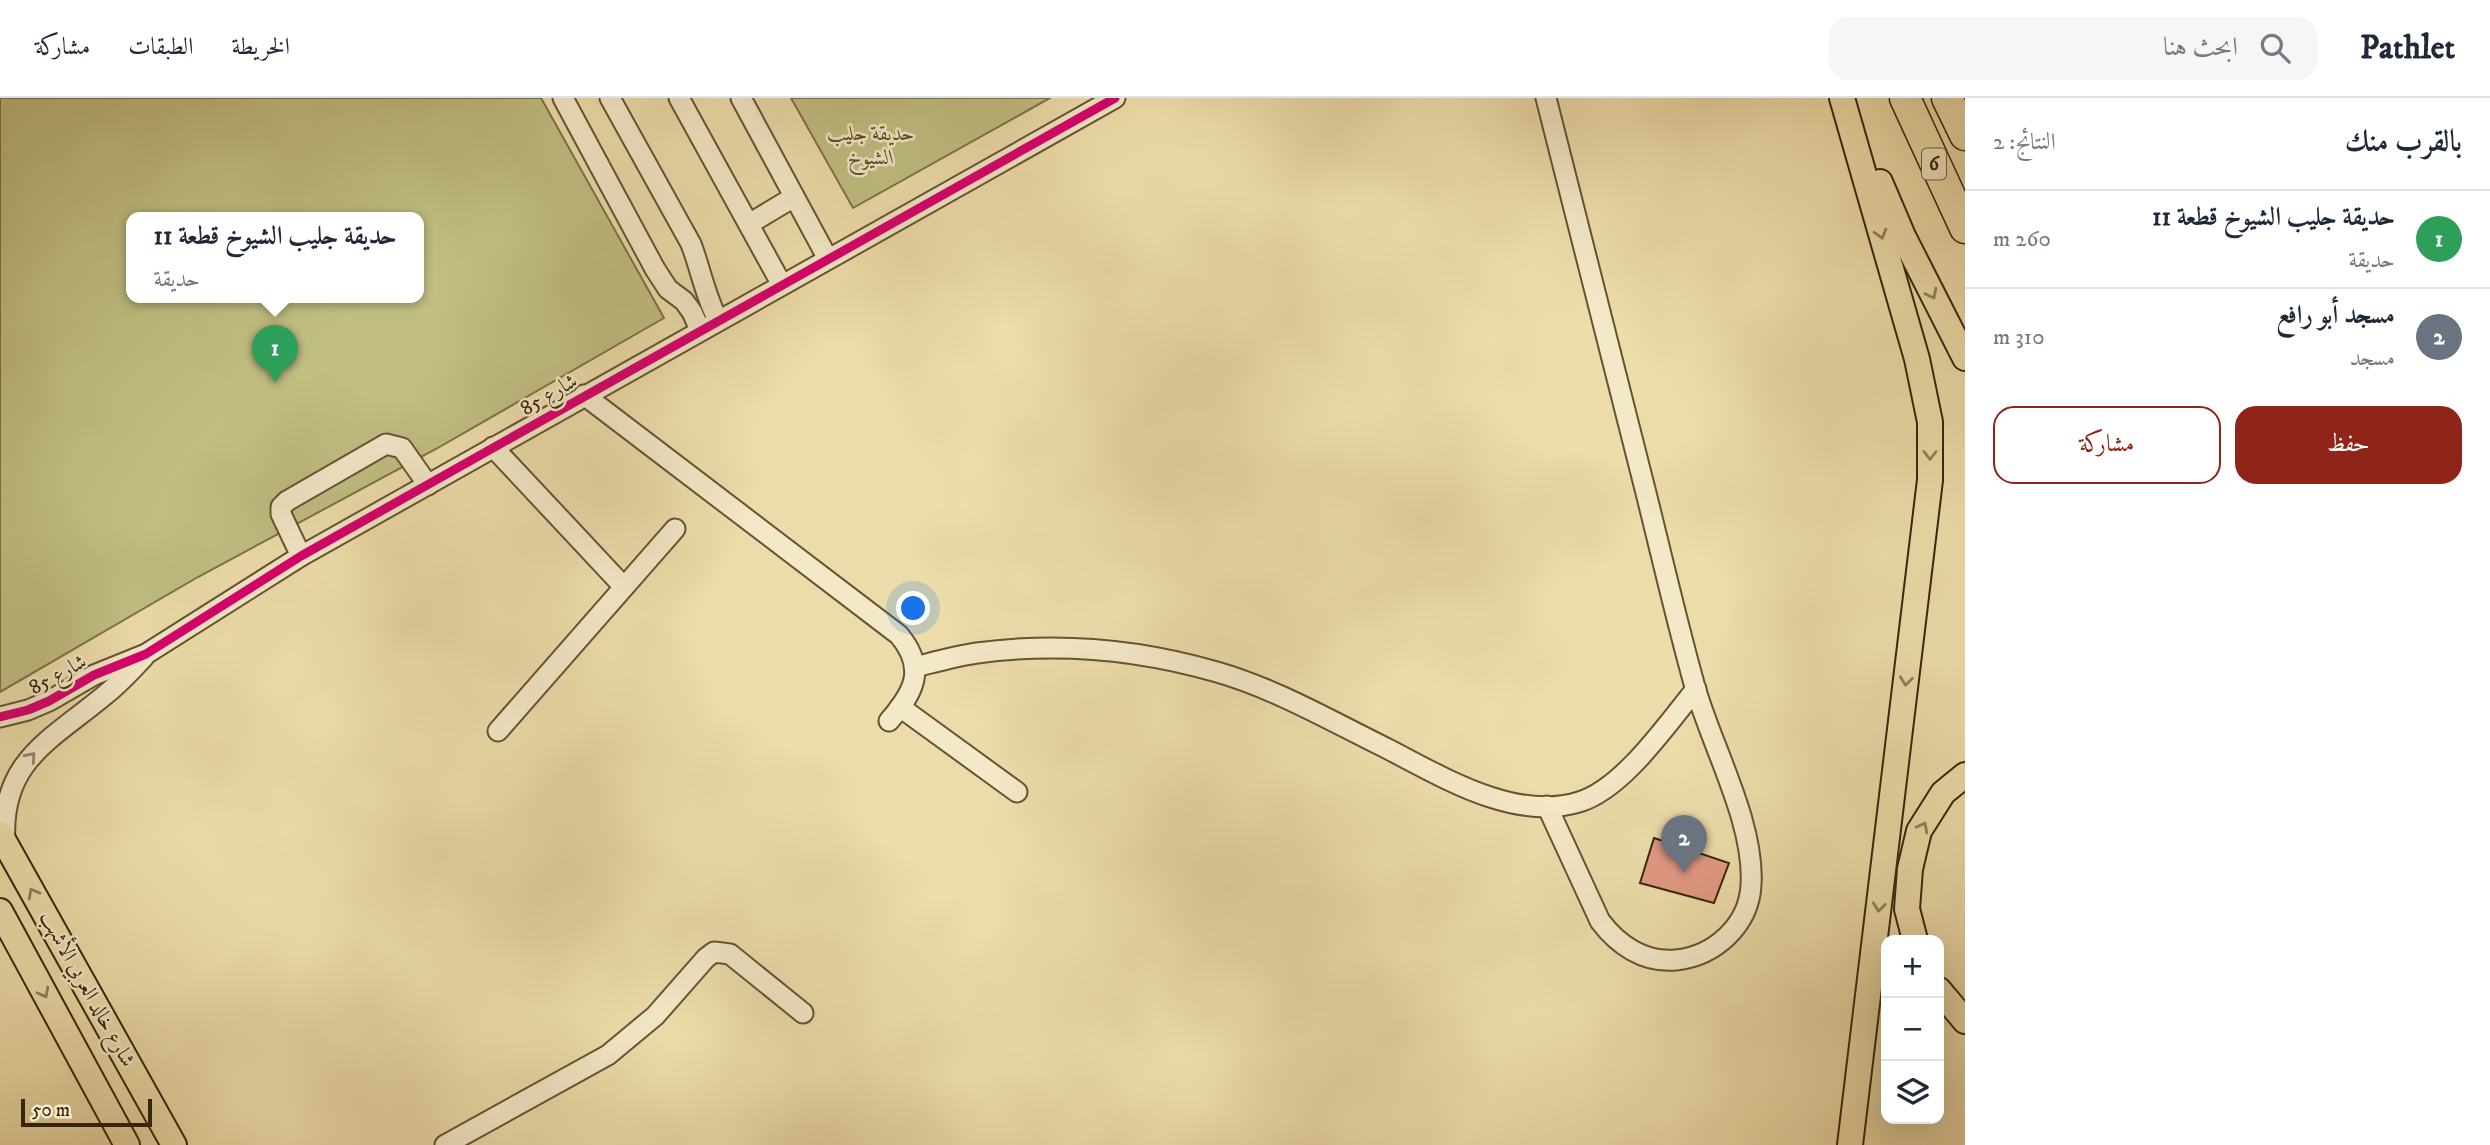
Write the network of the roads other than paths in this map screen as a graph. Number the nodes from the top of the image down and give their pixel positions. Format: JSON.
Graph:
{"nodes":[{"id":1,"x":563,"y":98,"type":"edge"},
{"id":2,"x":610,"y":98,"type":"edge"},
{"id":3,"x":679,"y":98,"type":"edge"},
{"id":4,"x":741,"y":98,"type":"edge"},
{"id":5,"x":1115,"y":98,"type":"edge"},
{"id":6,"x":1546,"y":98,"type":"edge"},
{"id":7,"x":1842,"y":98,"type":"edge"},
{"id":8,"x":1905,"y":98,"type":"edge"},
{"id":9,"x":1947,"y":98,"type":"edge"},
{"id":10,"x":1965,"y":135,"type":"edge"},
{"id":11,"x":794,"y":197,"type":"junction"},
{"id":12,"x":749,"y":224,"type":"junction"},
{"id":13,"x":1965,"y":228,"type":"edge"},
{"id":14,"x":828,"y":259,"type":"junction"},
{"id":15,"x":701,"y":276,"type":"junction"},
{"id":16,"x":782,"y":285,"type":"junction"},
{"id":17,"x":672,"y":292,"type":"junction"},
{"id":18,"x":709,"y":325,"type":"junction"},
{"id":19,"x":1965,"y":358,"type":"edge"},
{"id":20,"x":584,"y":395,"type":"junction"},
{"id":21,"x":493,"y":447,"type":"junction"},
{"id":22,"x":428,"y":485,"type":"junction"},
{"id":23,"x":675,"y":529,"type":"dead end"},
{"id":24,"x":301,"y":556,"type":"junction"},
{"id":25,"x":624,"y":587,"type":"junction"},
{"id":26,"x":146,"y":654,"type":"junction"},
{"id":27,"x":915,"y":667,"type":"junction"},
{"id":28,"x":1696,"y":690,"type":"junction"},
{"id":29,"x":0,"y":717,"type":"edge"},
{"id":30,"x":498,"y":731,"type":"dead end"},
{"id":31,"x":1965,"y":775,"type":"edge"},
{"id":32,"x":1017,"y":792,"type":"dead end"},
{"id":33,"x":1547,"y":806,"type":"junction"},
{"id":34,"x":2,"y":838,"type":"edge"},
{"id":35,"x":0,"y":911,"type":"edge"},
{"id":36,"x":1913,"y":935,"type":"edge"},
{"id":37,"x":1944,"y":996,"type":"edge"},
{"id":38,"x":803,"y":1013,"type":"dead end"},
{"id":39,"x":1965,"y":1021,"type":"edge"},
{"id":40,"x":77,"y":1054,"type":"junction"},
{"id":41,"x":127,"y":1145,"type":"edge"},
{"id":42,"x":145,"y":1145,"type":"edge"},
{"id":43,"x":174,"y":1145,"type":"edge"},
{"id":44,"x":445,"y":1145,"type":"edge"},
{"id":45,"x":1850,"y":1145,"type":"edge"}],
"edges":[{"from":1,"to":17,"type":"street"},
{"from":2,"to":15,"type":"street"},
{"from":3,"to":12,"type":"street"},
{"from":4,"to":11,"type":"street"},
{"from":5,"to":14,"type":"street","name":"شارع 85"},
{"from":6,"to":28,"type":"street"},
{"from":7,"to":19,"type":"main road","one_way":true},
{"from":7,"to":45,"type":"main road","one_way":true},
{"from":8,"to":13,"type":"highway","number":"6"},
{"from":9,"to":10,"type":"highway","number":"6"},
{"from":11,"to":12,"type":"street"},
{"from":11,"to":14,"type":"street"},
{"from":12,"to":16,"type":"street"},
{"from":14,"to":16,"type":"street","name":"شارع 85"},
{"from":15,"to":17,"type":"street"},
{"from":15,"to":18,"type":"street"},
{"from":16,"to":18,"type":"street","name":"شارع 85"},
{"from":17,"to":18,"type":"street"},
{"from":18,"to":20,"type":"street","name":"شارع 85"},
{"from":20,"to":21,"type":"street","name":"شارع 85"},
{"from":20,"to":27,"type":"street"},
{"from":21,"to":22,"type":"street","name":"شارع 85"},
{"from":21,"to":25,"type":"street"},
{"from":22,"to":24,"type":"street","name":"شارع 85"},
{"from":22,"to":24,"type":"street"},
{"from":23,"to":25,"type":"street"},
{"from":24,"to":26,"type":"street","name":"شارع 85"},
{"from":25,"to":30,"type":"street"},
{"from":26,"to":29,"type":"street","name":"شارع 85"},
{"from":34,"to":26,"type":"street","name":"شارع 85","one_way":true},
{"from":27,"to":32,"type":"street"},
{"from":27,"to":33,"type":"street"},
{"from":28,"to":33,"type":"street"},
{"from":28,"to":33,"type":"street"},
{"from":36,"to":31,"type":"main road","one_way":true},
{"from":43,"to":34,"type":"main road","name":"شارع خالد العربي الأشهب","one_way":true},
{"from":35,"to":40,"type":"main road","name":"شارع خالد العربي الأشهب","one_way":true},
{"from":37,"to":39,"type":"main road"},
{"from":38,"to":44,"type":"street"},
{"from":40,"to":41,"type":"main road","name":"شارع خالد العربي الأشهب"},
{"from":40,"to":42,"type":"main road"}]}
